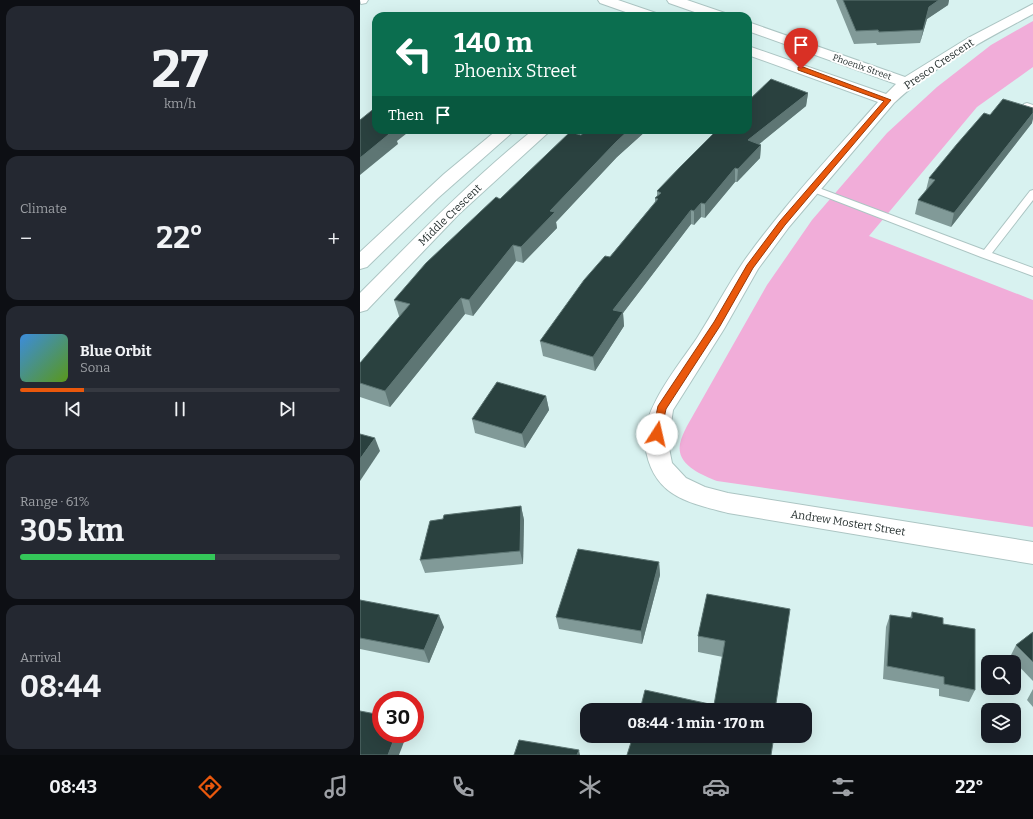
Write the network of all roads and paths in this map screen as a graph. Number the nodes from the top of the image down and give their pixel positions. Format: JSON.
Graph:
{"nodes":[{"id":1,"x":606,"y":0,"type":"edge"},
{"id":2,"x":682,"y":4,"type":"edge"},
{"id":3,"x":1033,"y":8,"type":"edge"},
{"id":4,"x":640,"y":12,"type":"edge"},
{"id":5,"x":713,"y":12,"type":"edge"},
{"id":6,"x":752,"y":27,"type":"edge"},
{"id":7,"x":752,"y":51,"type":"edge"},
{"id":8,"x":908,"y":83,"type":"junction"},
{"id":9,"x":888,"y":100,"type":"junction"},
{"id":10,"x":502,"y":134,"type":"edge"},
{"id":11,"x":538,"y":134,"type":"edge"},
{"id":12,"x":811,"y":188,"type":"junction"},
{"id":13,"x":1033,"y":193,"type":"edge"},
{"id":14,"x":985,"y":254,"type":"junction"},
{"id":15,"x":360,"y":263,"type":"edge"},
{"id":16,"x":1033,"y":272,"type":"edge"},
{"id":17,"x":360,"y":305,"type":"edge"},
{"id":18,"x":669,"y":477,"type":"joint"},
{"id":19,"x":1033,"y":554,"type":"edge"}],
"edges":[{"from":1,"to":4,"type":"street"},
{"from":2,"to":5,"type":"street"},
{"from":3,"to":8,"type":"street","name":"Presco Crescent"},
{"from":6,"to":8,"type":"street","name":"Phoenix Street"},
{"from":7,"to":9,"type":"street","name":"Phoenix Street"},
{"from":8,"to":9,"type":"street","name":"Presco Crescent"},
{"from":9,"to":12,"type":"street","name":"Presco Crescent"},
{"from":10,"to":15,"type":"street"},
{"from":11,"to":17,"type":"street","name":"Middle Crescent"},
{"from":12,"to":14,"type":"lane"},
{"from":12,"to":18,"type":"street","name":"Presco Crescent"},
{"from":13,"to":14,"type":"lane"},
{"from":14,"to":16,"type":"lane"},
{"from":18,"to":19,"type":"street","name":"Andrew Mostert Street"}]}
